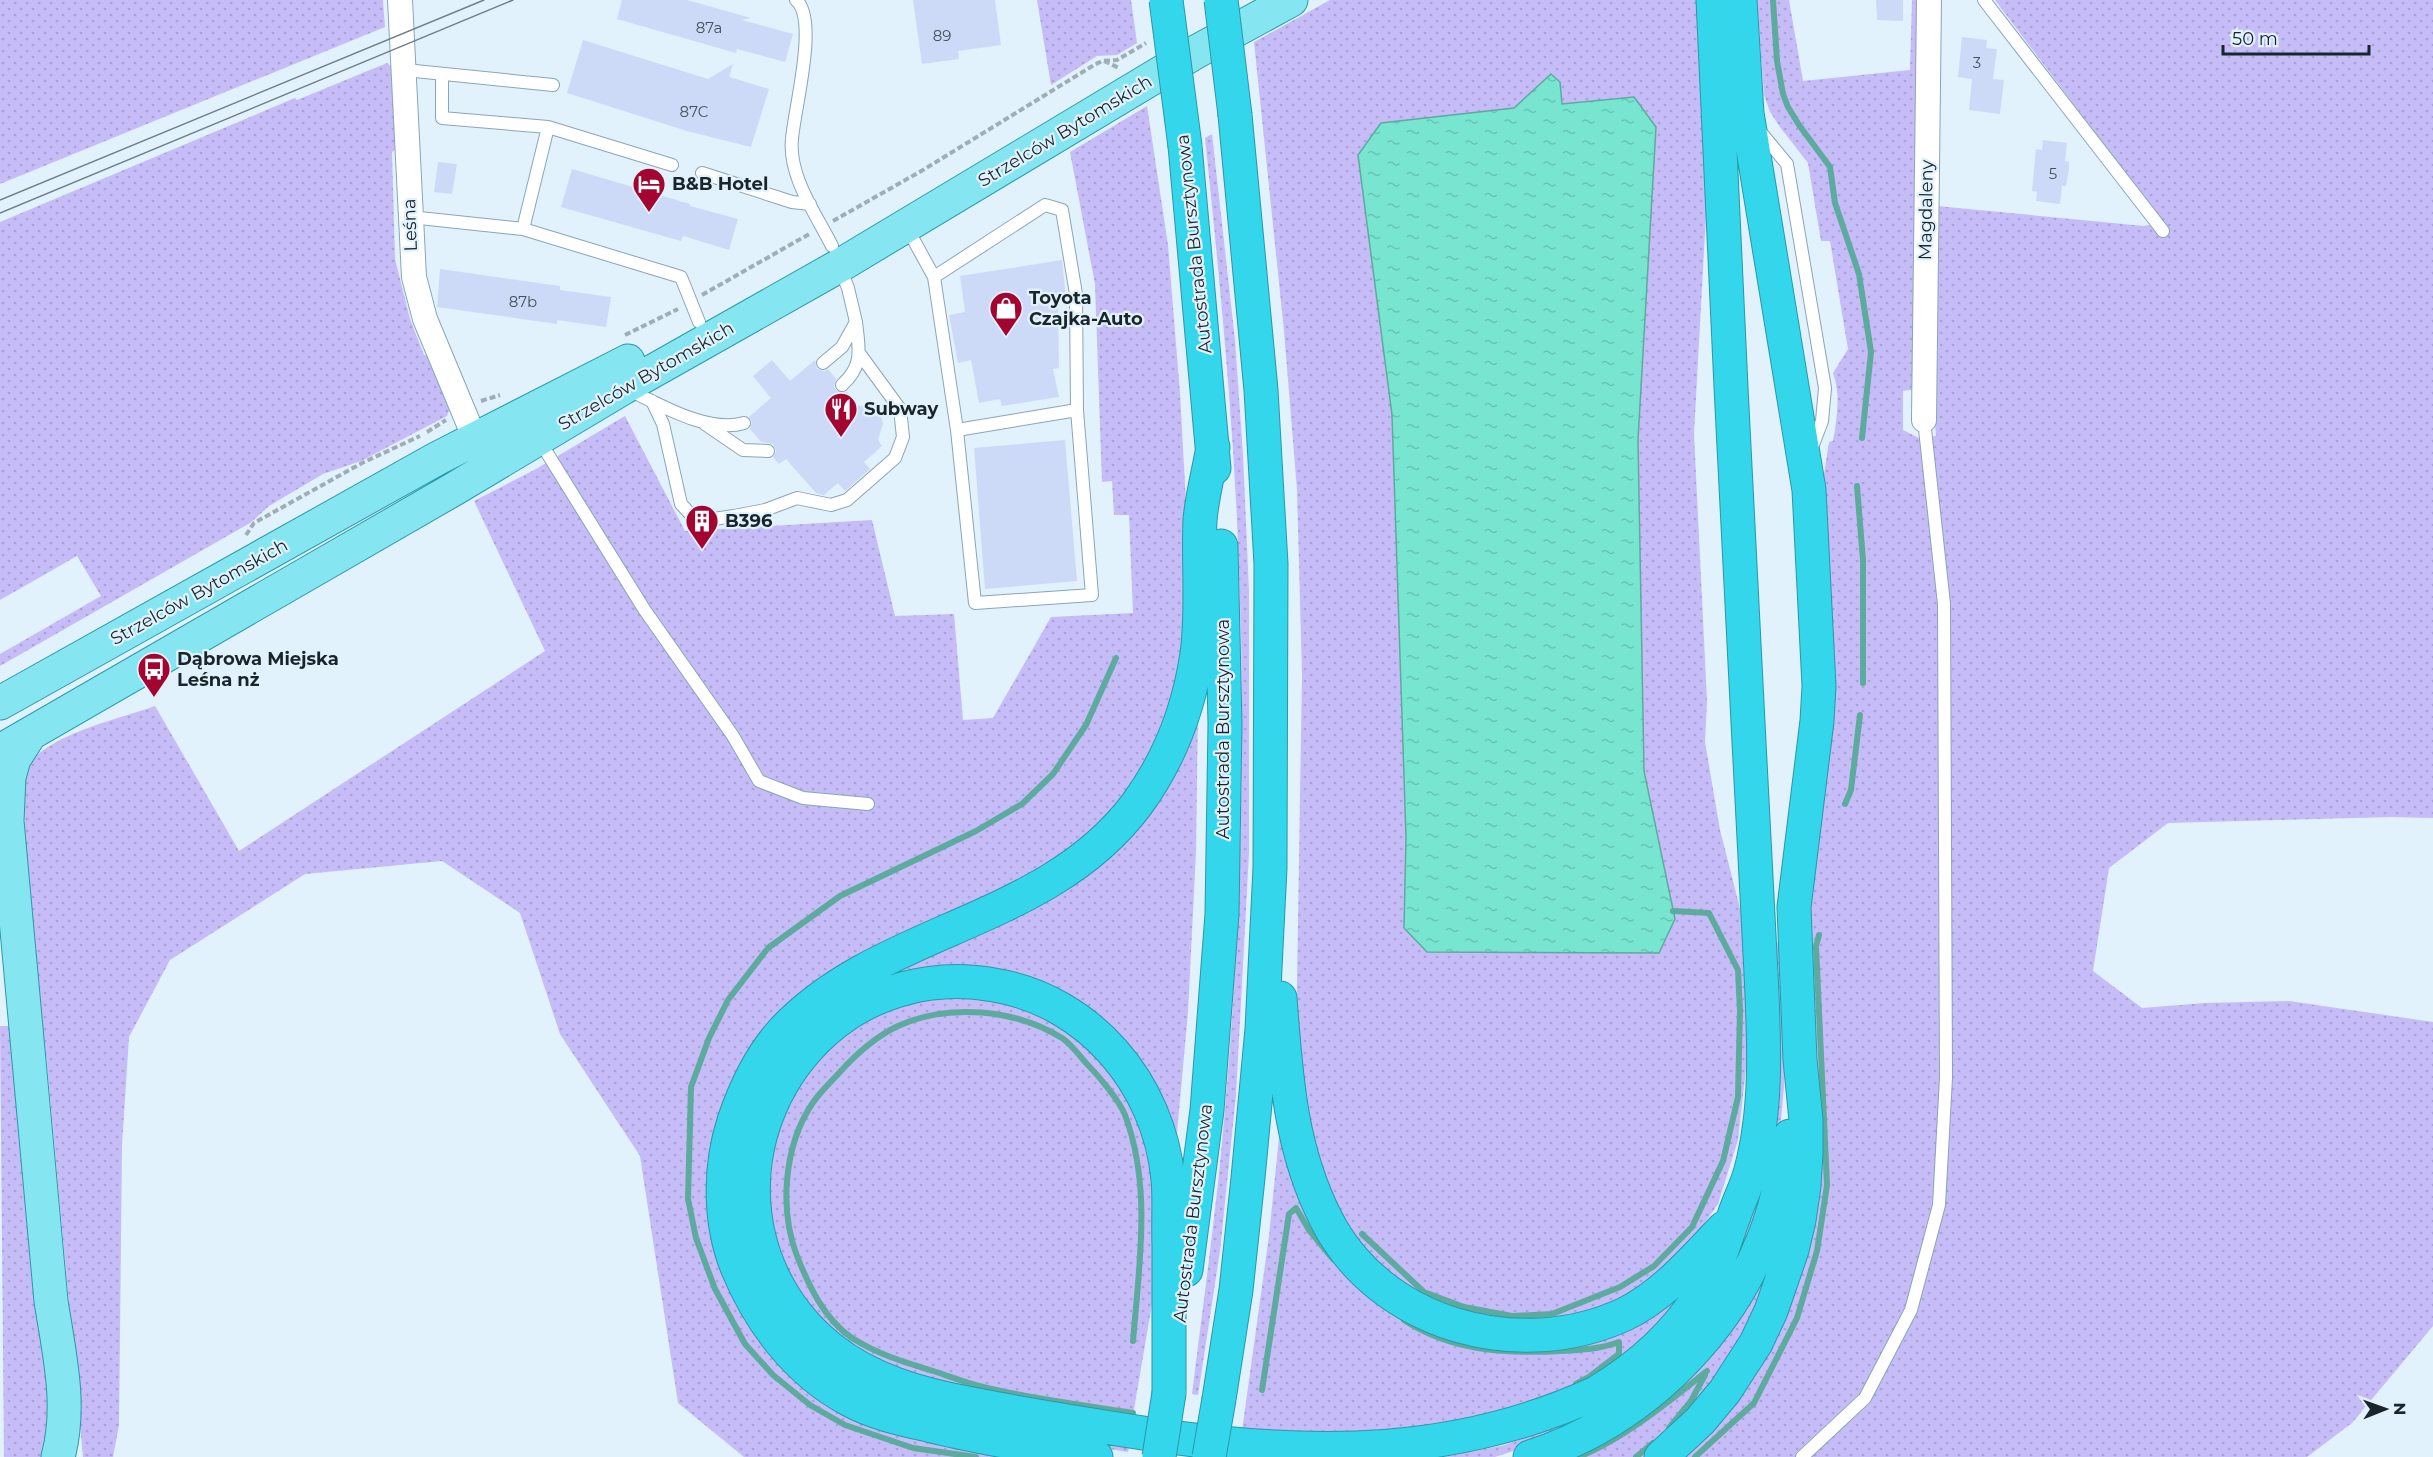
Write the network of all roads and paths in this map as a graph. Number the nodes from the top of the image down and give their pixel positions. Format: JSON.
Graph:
{"nodes":[{"id":1,"x":400,"y":0,"type":"edge"},
{"id":2,"x":796,"y":0,"type":"edge"},
{"id":3,"x":1166,"y":0,"type":"edge"},
{"id":4,"x":1221,"y":0,"type":"edge"},
{"id":5,"x":1243,"y":0,"type":"edge"},
{"id":6,"x":1291,"y":0,"type":"edge"},
{"id":7,"x":1713,"y":0,"type":"edge"},
{"id":8,"x":1740,"y":0,"type":"edge"},
{"id":9,"x":1929,"y":0,"type":"edge"},
{"id":10,"x":1984,"y":0,"type":"edge"},
{"id":11,"x":1114,"y":65,"type":"junction"},
{"id":12,"x":405,"y":70,"type":"junction"},
{"id":13,"x":442,"y":74,"type":"junction"},
{"id":14,"x":553,"y":85,"type":"dead end"},
{"id":15,"x":548,"y":127,"type":"junction"},
{"id":16,"x":672,"y":165,"type":"dead end"},
{"id":17,"x":702,"y":173,"type":"dead end"},
{"id":18,"x":810,"y":204,"type":"junction"},
{"id":19,"x":410,"y":217,"type":"junction"},
{"id":20,"x":906,"y":226,"type":"junction"},
{"id":21,"x":523,"y":229,"type":"junction"},
{"id":22,"x":2163,"y":231,"type":"dead end"},
{"id":23,"x":831,"y":246,"type":"junction"},
{"id":24,"x":934,"y":277,"type":"junction"},
{"id":25,"x":695,"y":312,"type":"junction"},
{"id":26,"x":856,"y":322,"type":"junction"},
{"id":27,"x":617,"y":339,"type":"dead end"},
{"id":28,"x":859,"y":353,"type":"junction"},
{"id":29,"x":823,"y":363,"type":"dead end"},
{"id":30,"x":842,"y":385,"type":"dead end"},
{"id":31,"x":623,"y":388,"type":"junction"},
{"id":32,"x":505,"y":393,"type":"dead end"},
{"id":33,"x":652,"y":401,"type":"junction"},
{"id":34,"x":462,"y":408,"type":"junction"},
{"id":35,"x":1077,"y":410,"type":"junction"},
{"id":36,"x":1924,"y":420,"type":"joint"},
{"id":37,"x":704,"y":423,"type":"junction"},
{"id":38,"x":744,"y":423,"type":"dead end"},
{"id":39,"x":957,"y":430,"type":"junction"},
{"id":40,"x":475,"y":439,"type":"junction"},
{"id":41,"x":538,"y":439,"type":"junction"},
{"id":42,"x":1213,"y":447,"type":"junction"},
{"id":43,"x":768,"y":451,"type":"dead end"},
{"id":44,"x":254,"y":523,"type":"dead end"},
{"id":45,"x":11,"y":697,"type":"edge"},
{"id":46,"x":0,"y":716,"type":"edge"},
{"id":47,"x":30,"y":734,"type":"junction"},
{"id":48,"x":0,"y":751,"type":"edge"},
{"id":49,"x":868,"y":804,"type":"dead end"},
{"id":50,"x":4,"y":815,"type":"edge"},
{"id":51,"x":1270,"y":868,"type":"junction"},
{"id":52,"x":1800,"y":1060,"type":"junction"},
{"id":53,"x":1732,"y":1219,"type":"junction"},
{"id":54,"x":1169,"y":1393,"type":"junction"},
{"id":55,"x":64,"y":1404,"type":"junction"},
{"id":56,"x":58,"y":1457,"type":"edge"},
{"id":57,"x":71,"y":1457,"type":"edge"},
{"id":58,"x":1095,"y":1457,"type":"edge"},
{"id":59,"x":1159,"y":1457,"type":"edge"},
{"id":60,"x":1209,"y":1457,"type":"edge"},
{"id":61,"x":1530,"y":1457,"type":"edge"},
{"id":62,"x":1661,"y":1457,"type":"edge"},
{"id":63,"x":1802,"y":1457,"type":"edge"}],
"edges":[{"from":1,"to":12,"type":"street","name":"Leśna"},
{"from":2,"to":18,"type":"lane"},
{"from":3,"to":42,"type":"highway","name":"Autostrada Bursztynowa","bridge":true},
{"from":4,"to":51,"type":"highway","bridge":true},
{"from":5,"to":11,"type":"main road","name":"Strzelców Bytomskich"},
{"from":6,"to":20,"type":"main road","name":"Strzelców Bytomskich"},
{"from":7,"to":53,"type":"highway"},
{"from":8,"to":52,"type":"highway"},
{"from":9,"to":36,"type":"street","name":"Magdaleny"},
{"from":10,"to":22,"type":"lane"},
{"from":11,"to":23,"type":"main road","name":"Strzelców Bytomskich"},
{"from":11,"to":23,"type":"path"},
{"from":12,"to":13,"type":"lane"},
{"from":12,"to":19,"type":"street","name":"Leśna"},
{"from":13,"to":14,"type":"lane"},
{"from":13,"to":15,"type":"lane"},
{"from":15,"to":16,"type":"lane"},
{"from":15,"to":21,"type":"lane"},
{"from":17,"to":18,"type":"lane"},
{"from":18,"to":23,"type":"lane"},
{"from":19,"to":21,"type":"lane"},
{"from":19,"to":34,"type":"street","name":"Leśna"},
{"from":20,"to":23,"type":"main road","name":"Strzelców Bytomskich"},
{"from":20,"to":24,"type":"lane"},
{"from":21,"to":25,"type":"lane"},
{"from":23,"to":25,"type":"main road","name":"Strzelców Bytomskich"},
{"from":23,"to":25,"type":"path"},
{"from":23,"to":26,"type":"lane"},
{"from":23,"to":31,"type":"main road","name":"Strzelców Bytomskich"},
{"from":24,"to":35,"type":"lane"},
{"from":24,"to":39,"type":"lane"},
{"from":25,"to":27,"type":"path"},
{"from":25,"to":40,"type":"main road","name":"Strzelców Bytomskich"},
{"from":26,"to":28,"type":"lane"},
{"from":26,"to":29,"type":"lane"},
{"from":28,"to":30,"type":"lane"},
{"from":28,"to":33,"type":"lane"},
{"from":31,"to":33,"type":"lane"},
{"from":31,"to":41,"type":"main road","name":"Strzelców Bytomskich"},
{"from":32,"to":34,"type":"path"},
{"from":33,"to":37,"type":"lane"},
{"from":34,"to":40,"type":"street","name":"Leśna"},
{"from":34,"to":44,"type":"path"},
{"from":35,"to":39,"type":"lane"},
{"from":35,"to":39,"type":"lane"},
{"from":36,"to":63,"type":"lane"},
{"from":37,"to":38,"type":"lane"},
{"from":37,"to":43,"type":"lane"},
{"from":40,"to":45,"type":"main road","name":"Strzelców Bytomskich"},
{"from":41,"to":47,"type":"main road","name":"Strzelców Bytomskich"},
{"from":41,"to":49,"type":"lane"},
{"from":42,"to":54,"type":"highway","name":"Autostrada Bursztynowa"},
{"from":42,"to":58,"type":"highway"},
{"from":45,"to":46,"type":"main road"},
{"from":47,"to":48,"type":"main road","name":"Strzelców Bytomskich"},
{"from":47,"to":50,"type":"main road"},
{"from":50,"to":55,"type":"main road"},
{"from":51,"to":53,"type":"highway"},
{"from":51,"to":60,"type":"highway","bridge":true},
{"from":52,"to":61,"type":"highway"},
{"from":52,"to":62,"type":"highway"},
{"from":53,"to":54,"type":"highway"},
{"from":54,"to":59,"type":"highway","name":"Autostrada Bursztynowa","bridge":true},
{"from":55,"to":56,"type":"main road"},
{"from":55,"to":57,"type":"street"}]}
